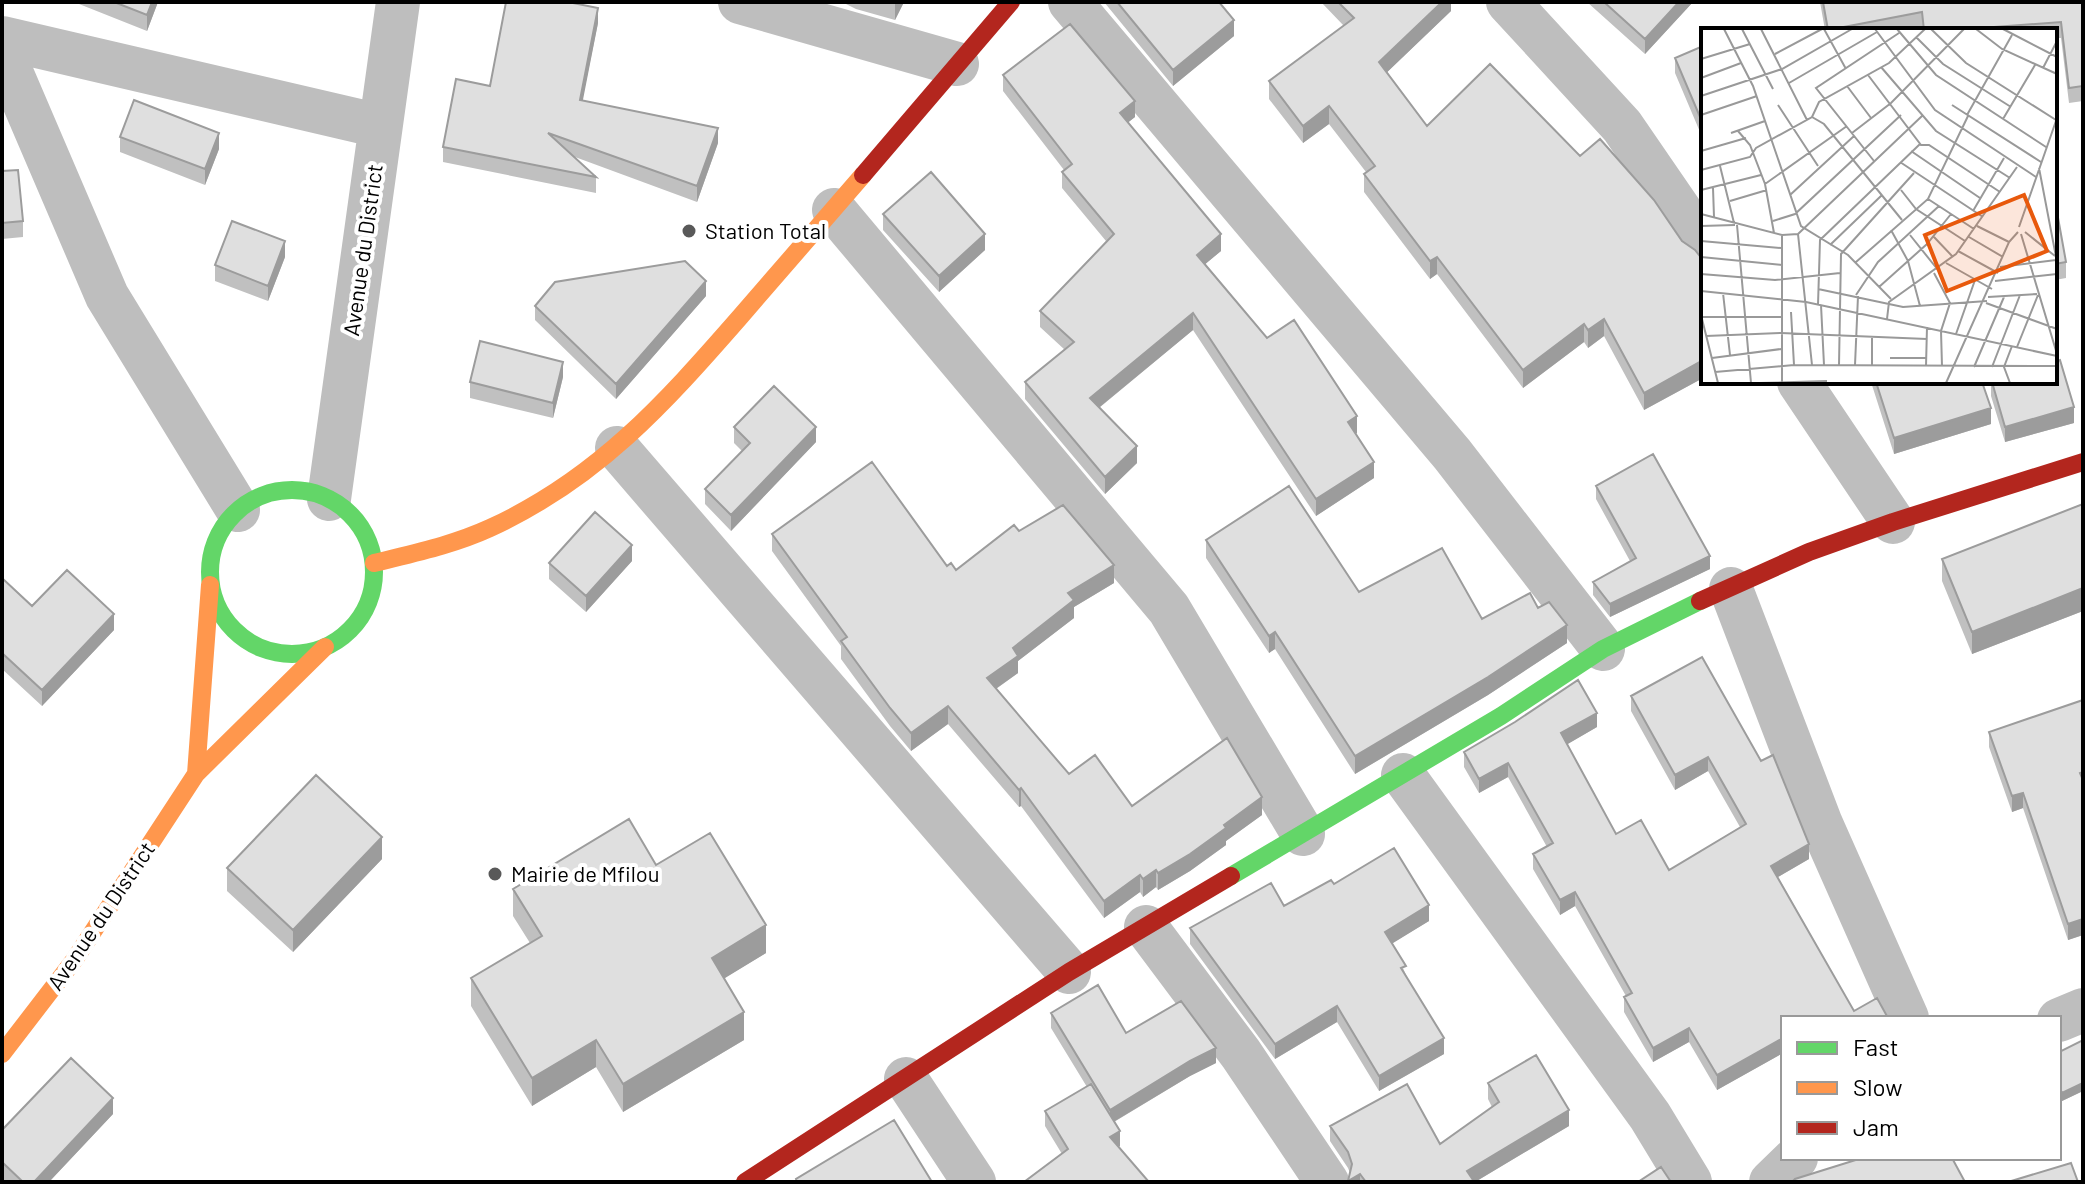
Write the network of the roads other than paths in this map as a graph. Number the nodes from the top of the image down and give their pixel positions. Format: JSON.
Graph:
{"nodes":[{"id":1,"x":398,"y":2,"type":"edge"},
{"id":2,"x":740,"y":2,"type":"edge"},
{"id":3,"x":1011,"y":2,"type":"edge"},
{"id":4,"x":1070,"y":2,"type":"edge"},
{"id":5,"x":1508,"y":2,"type":"edge"},
{"id":6,"x":2,"y":38,"type":"edge"},
{"id":7,"x":2,"y":51,"type":"edge"},
{"id":8,"x":957,"y":64,"type":"junction"},
{"id":9,"x":380,"y":126,"type":"junction"},
{"id":10,"x":834,"y":210,"type":"junction"},
{"id":11,"x":1701,"y":241,"type":"edge"},
{"id":12,"x":1800,"y":384,"type":"edge"},
{"id":13,"x":617,"y":448,"type":"junction"},
{"id":14,"x":2083,"y":462,"type":"edge"},
{"id":15,"x":329,"y":499,"type":"junction"},
{"id":16,"x":238,"y":510,"type":"junction"},
{"id":17,"x":1893,"y":522,"type":"junction"},
{"id":18,"x":374,"y":563,"type":"junction"},
{"id":19,"x":210,"y":580,"type":"junction"},
{"id":20,"x":1731,"y":589,"type":"junction"},
{"id":21,"x":325,"y":647,"type":"junction"},
{"id":22,"x":1603,"y":649,"type":"junction"},
{"id":23,"x":196,"y":774,"type":"junction"},
{"id":24,"x":1403,"y":775,"type":"junction"},
{"id":25,"x":1303,"y":834,"type":"junction"},
{"id":26,"x":1146,"y":927,"type":"junction"},
{"id":27,"x":1069,"y":972,"type":"junction"},
{"id":28,"x":2083,"y":1010,"type":"edge"},
{"id":29,"x":1906,"y":1016,"type":"edge"},
{"id":30,"x":2061,"y":1019,"type":"edge"},
{"id":31,"x":2,"y":1054,"type":"edge"},
{"id":32,"x":906,"y":1079,"type":"junction"},
{"id":33,"x":1794,"y":1160,"type":"edge"},
{"id":34,"x":745,"y":1182,"type":"edge"},
{"id":35,"x":974,"y":1182,"type":"edge"},
{"id":36,"x":1327,"y":1182,"type":"edge"},
{"id":37,"x":1690,"y":1182,"type":"edge"},
{"id":38,"x":1771,"y":1182,"type":"edge"}],
"edges":[{"from":1,"to":9,"type":"street","name":"Avenue du District"},
{"from":2,"to":8,"type":"street"},
{"from":3,"to":8,"type":"street"},
{"from":4,"to":22,"type":"street"},
{"from":5,"to":11,"type":"street"},
{"from":6,"to":9,"type":"street"},
{"from":7,"to":16,"type":"street"},
{"from":8,"to":10,"type":"street"},
{"from":9,"to":15,"type":"street","name":"Avenue du District"},
{"from":10,"to":13,"type":"street"},
{"from":10,"to":25,"type":"street"},
{"from":12,"to":17,"type":"street"},
{"from":13,"to":18,"type":"street"},
{"from":13,"to":27,"type":"street"},
{"from":14,"to":17,"type":"street"},
{"from":15,"to":16,"type":"street"},
{"from":15,"to":18,"type":"street"},
{"from":16,"to":19,"type":"street"},
{"from":17,"to":20,"type":"street"},
{"from":18,"to":21,"type":"street"},
{"from":19,"to":21,"type":"street"},
{"from":19,"to":23,"type":"street","name":"Avenue du District"},
{"from":20,"to":22,"type":"street"},
{"from":20,"to":29,"type":"street"},
{"from":21,"to":23,"type":"street","name":"Avenue du District"},
{"from":22,"to":24,"type":"street"},
{"from":23,"to":31,"type":"street","name":"Avenue du District"},
{"from":24,"to":25,"type":"street"},
{"from":24,"to":37,"type":"street"},
{"from":25,"to":26,"type":"street"},
{"from":26,"to":27,"type":"street"},
{"from":26,"to":36,"type":"street"},
{"from":27,"to":32,"type":"street"},
{"from":28,"to":30,"type":"street"},
{"from":32,"to":34,"type":"street"},
{"from":32,"to":35,"type":"street"},
{"from":33,"to":38,"type":"street"}]}
